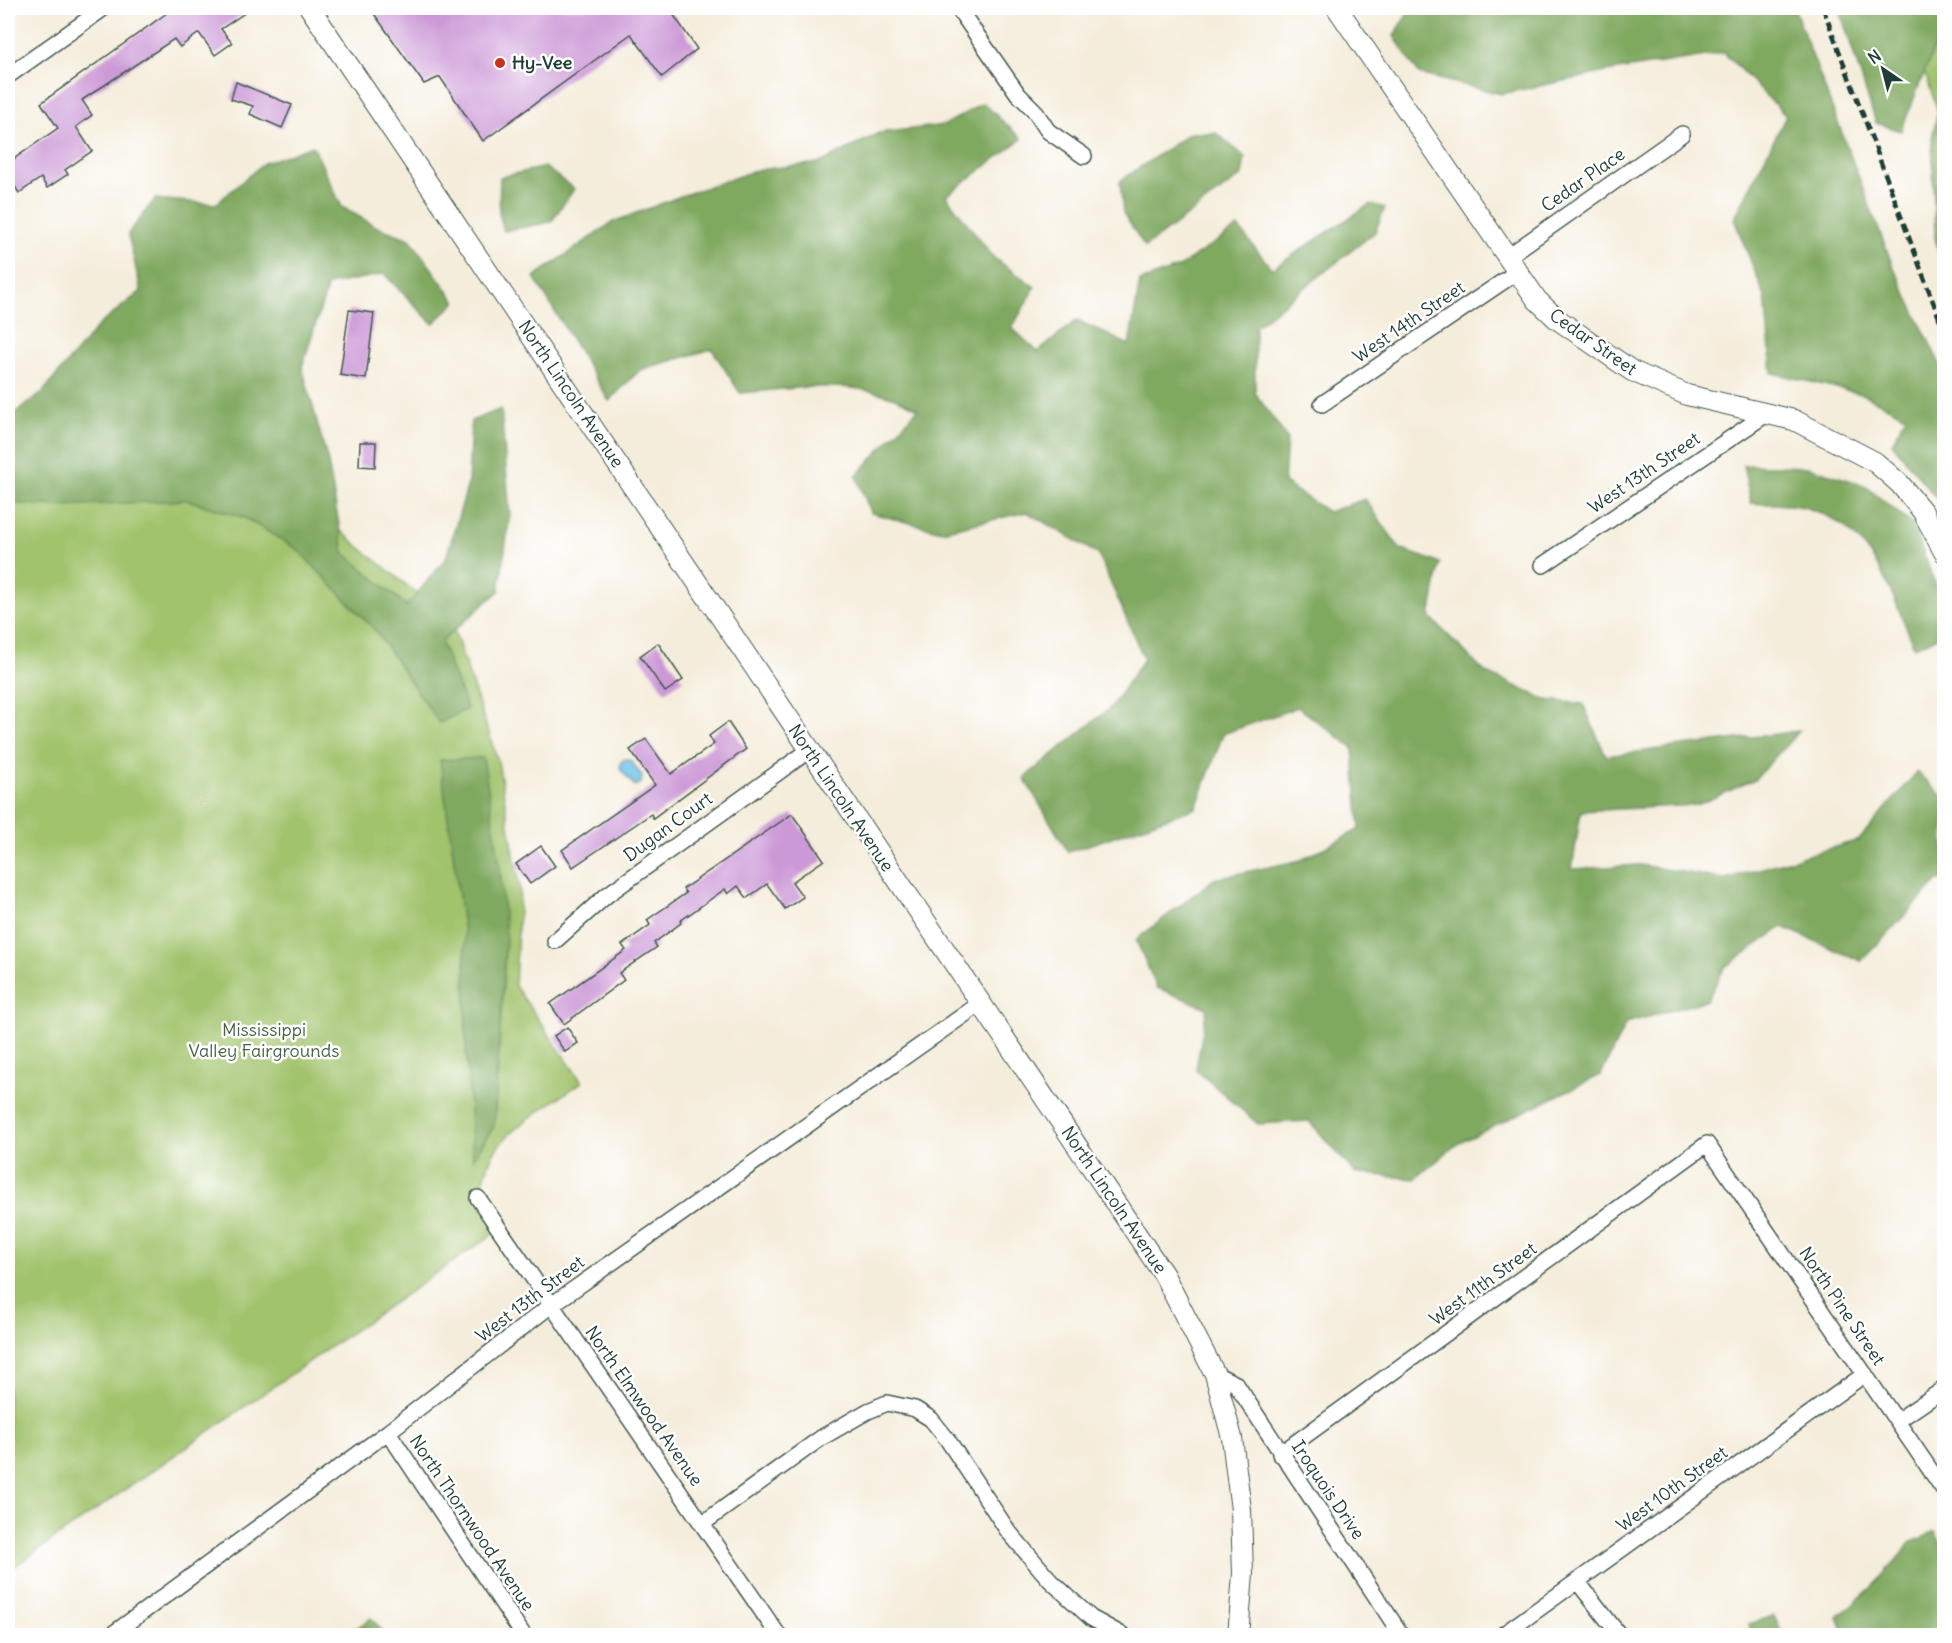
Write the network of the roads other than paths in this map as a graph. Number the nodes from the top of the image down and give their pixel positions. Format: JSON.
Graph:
{"nodes":[{"id":1,"x":104,"y":8,"type":"edge"},
{"id":2,"x":310,"y":8,"type":"edge"},
{"id":3,"x":958,"y":8,"type":"edge"},
{"id":4,"x":1337,"y":8,"type":"edge"},
{"id":5,"x":8,"y":76,"type":"edge"},
{"id":6,"x":1682,"y":134,"type":"dead end"},
{"id":7,"x":1084,"y":156,"type":"dead end"},
{"id":8,"x":1512,"y":265,"type":"junction"},
{"id":9,"x":1322,"y":404,"type":"dead end"},
{"id":10,"x":1767,"y":413,"type":"junction"},
{"id":11,"x":1944,"y":552,"type":"edge"},
{"id":12,"x":1543,"y":565,"type":"dead end"},
{"id":13,"x":808,"y":751,"type":"junction"},
{"id":14,"x":555,"y":941,"type":"dead end"},
{"id":15,"x":981,"y":1003,"type":"junction"},
{"id":16,"x":1707,"y":1144,"type":"joint"},
{"id":17,"x":478,"y":1198,"type":"dead end"},
{"id":18,"x":550,"y":1306,"type":"junction"},
{"id":19,"x":1215,"y":1374,"type":"junction"},
{"id":20,"x":1865,"y":1374,"type":"junction"},
{"id":21,"x":1944,"y":1389,"type":"edge"},
{"id":22,"x":1897,"y":1421,"type":"junction"},
{"id":23,"x":388,"y":1432,"type":"junction"},
{"id":24,"x":1280,"y":1454,"type":"junction"},
{"id":25,"x":1944,"y":1490,"type":"edge"},
{"id":26,"x":702,"y":1524,"type":"junction"},
{"id":27,"x":1577,"y":1581,"type":"junction"},
{"id":28,"x":110,"y":1635,"type":"edge"},
{"id":29,"x":524,"y":1635,"type":"edge"},
{"id":30,"x":778,"y":1635,"type":"edge"},
{"id":31,"x":1124,"y":1635,"type":"edge"},
{"id":32,"x":1238,"y":1635,"type":"edge"},
{"id":33,"x":1402,"y":1635,"type":"edge"},
{"id":34,"x":1501,"y":1635,"type":"edge"},
{"id":35,"x":1620,"y":1635,"type":"edge"}],
"edges":[{"from":1,"to":5,"type":"street"},
{"from":2,"to":13,"type":"street","name":"North Lincoln Avenue"},
{"from":3,"to":7,"type":"street"},
{"from":4,"to":8,"type":"street","name":"Cedar Street"},
{"from":6,"to":8,"type":"street","name":"Cedar Place"},
{"from":8,"to":9,"type":"street","name":"West 14th Street"},
{"from":8,"to":10,"type":"street","name":"Cedar Street"},
{"from":10,"to":11,"type":"street","name":"Cedar Street"},
{"from":10,"to":12,"type":"street","name":"West 13th Street"},
{"from":13,"to":14,"type":"street","name":"Dugan Court"},
{"from":13,"to":15,"type":"street","name":"North Lincoln Avenue"},
{"from":15,"to":18,"type":"street","name":"West 13th Street"},
{"from":15,"to":19,"type":"street","name":"North Lincoln Avenue"},
{"from":16,"to":20,"type":"street","name":"North Pine Street"},
{"from":16,"to":24,"type":"street","name":"West 11th Street"},
{"from":17,"to":18,"type":"street","name":"North Elmwood Avenue"},
{"from":18,"to":23,"type":"street","name":"West 13th Street"},
{"from":18,"to":26,"type":"street","name":"North Elmwood Avenue"},
{"from":19,"to":24,"type":"street","name":"Iroquois Drive"},
{"from":19,"to":32,"type":"street","name":"North Lincoln Avenue"},
{"from":20,"to":22,"type":"street","name":"North Pine Street"},
{"from":20,"to":27,"type":"street","name":"West 10th Street"},
{"from":21,"to":22,"type":"street"},
{"from":22,"to":25,"type":"street","name":"North Pine Street"},
{"from":23,"to":28,"type":"street","name":"West 13th Street"},
{"from":23,"to":29,"type":"street","name":"North Thornwood Avenue"},
{"from":24,"to":33,"type":"street","name":"Iroquois Drive"},
{"from":26,"to":30,"type":"street","name":"North Elmwood Avenue"},
{"from":26,"to":31,"type":"street"},
{"from":27,"to":34,"type":"street","name":"West 10th Street"},
{"from":27,"to":35,"type":"street"}]}
